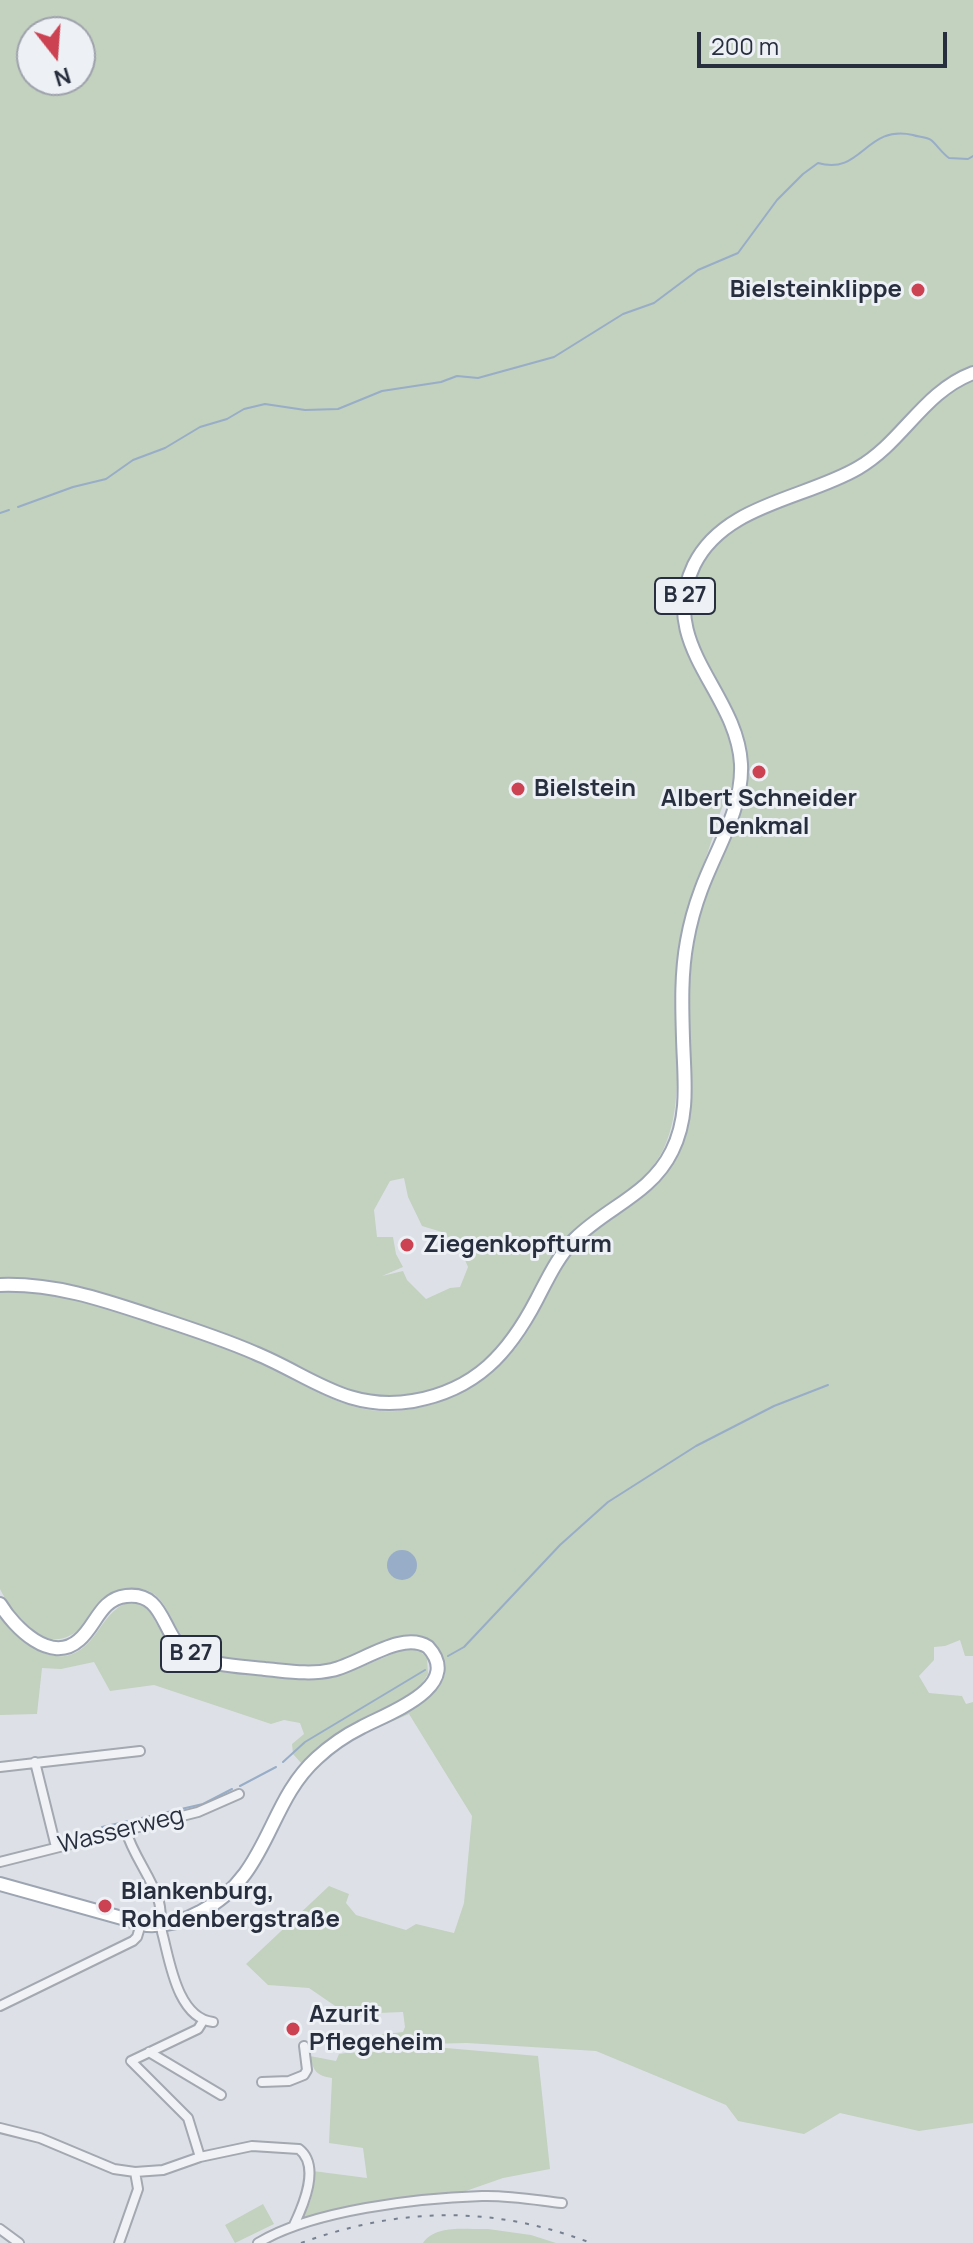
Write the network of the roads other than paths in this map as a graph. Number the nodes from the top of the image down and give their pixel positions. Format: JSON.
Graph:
{"nodes":[{"id":1,"x":973,"y":373,"type":"edge"},
{"id":2,"x":0,"y":1285,"type":"edge"},
{"id":3,"x":0,"y":1604,"type":"edge"},
{"id":4,"x":140,"y":1751,"type":"dead end"},
{"id":5,"x":35,"y":1762,"type":"junction"},
{"id":6,"x":0,"y":1767,"type":"edge"},
{"id":7,"x":239,"y":1794,"type":"dead end"},
{"id":8,"x":126,"y":1831,"type":"junction"},
{"id":9,"x":56,"y":1847,"type":"junction"},
{"id":10,"x":0,"y":1862,"type":"edge"},
{"id":11,"x":0,"y":1884,"type":"edge"},
{"id":12,"x":141,"y":1924,"type":"junction"},
{"id":13,"x":162,"y":1925,"type":"junction"},
{"id":14,"x":0,"y":2006,"type":"edge"},
{"id":15,"x":203,"y":2021,"type":"junction"},
{"id":16,"x":213,"y":2022,"type":"dead end"},
{"id":17,"x":304,"y":2046,"type":"dead end"},
{"id":18,"x":149,"y":2052,"type":"junction"},
{"id":19,"x":262,"y":2082,"type":"dead end"},
{"id":20,"x":221,"y":2095,"type":"dead end"},
{"id":21,"x":0,"y":2128,"type":"edge"},
{"id":22,"x":200,"y":2157,"type":"junction"},
{"id":23,"x":135,"y":2172,"type":"junction"},
{"id":24,"x":562,"y":2203,"type":"dead end"},
{"id":25,"x":294,"y":2225,"type":"junction"},
{"id":26,"x":0,"y":2229,"type":"edge"},
{"id":27,"x":19,"y":2243,"type":"edge"},
{"id":28,"x":119,"y":2243,"type":"edge"},
{"id":29,"x":258,"y":2243,"type":"edge"}],
"edges":[{"from":1,"to":2,"type":"main road","number":"B 27"},
{"from":3,"to":13,"type":"main road","number":"B 27"},
{"from":4,"to":5,"type":"street"},
{"from":5,"to":6,"type":"street"},
{"from":5,"to":9,"type":"street"},
{"from":7,"to":8,"type":"street","name":"Wasserweg"},
{"from":8,"to":9,"type":"street","name":"Wasserweg"},
{"from":8,"to":13,"type":"street"},
{"from":9,"to":10,"type":"street","name":"Wasserweg"},
{"from":11,"to":12,"type":"main road","number":"B 27"},
{"from":12,"to":13,"type":"main road","number":"B 27"},
{"from":12,"to":14,"type":"street"},
{"from":13,"to":15,"type":"street"},
{"from":15,"to":16,"type":"street"},
{"from":15,"to":18,"type":"street"},
{"from":17,"to":19,"type":"street"},
{"from":18,"to":20,"type":"street"},
{"from":18,"to":22,"type":"street"},
{"from":21,"to":23,"type":"street"},
{"from":22,"to":23,"type":"street"},
{"from":22,"to":25,"type":"street"},
{"from":23,"to":28,"type":"street"},
{"from":24,"to":25,"type":"street"},
{"from":25,"to":29,"type":"street"},
{"from":26,"to":27,"type":"street"}]}
